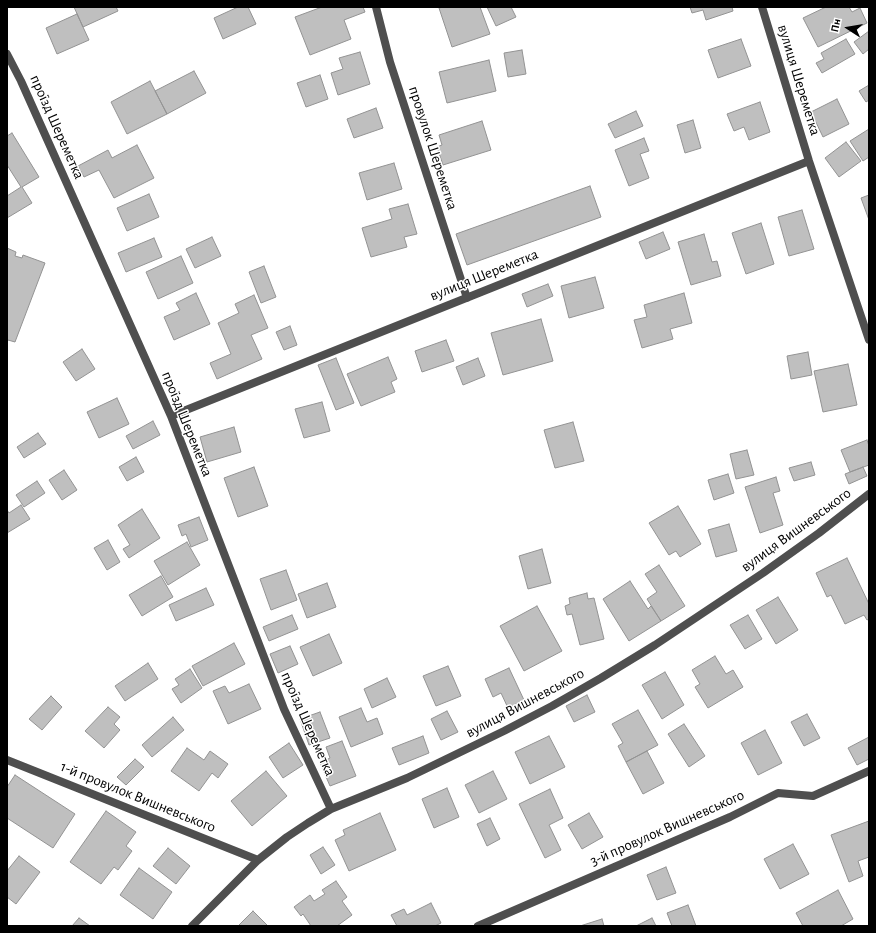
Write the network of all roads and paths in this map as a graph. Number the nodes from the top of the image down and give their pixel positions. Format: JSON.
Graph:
{"nodes":[{"id":1,"x":376,"y":7,"type":"edge"},
{"id":2,"x":762,"y":7,"type":"edge"},
{"id":3,"x":7,"y":54,"type":"edge"},
{"id":4,"x":809,"y":160,"type":"junction"},
{"id":5,"x":467,"y":298,"type":"junction"},
{"id":6,"x":869,"y":340,"type":"edge"},
{"id":7,"x":170,"y":416,"type":"junction"},
{"id":8,"x":869,"y":494,"type":"edge"},
{"id":9,"x":7,"y":760,"type":"edge"},
{"id":10,"x":869,"y":771,"type":"edge"},
{"id":11,"x":331,"y":809,"type":"junction"},
{"id":12,"x":258,"y":860,"type":"junction"},
{"id":13,"x":192,"y":926,"type":"edge"},
{"id":14,"x":478,"y":926,"type":"edge"}],
"edges":[{"from":1,"to":5,"type":"street","name":"провулок Шереметка"},
{"from":2,"to":4,"type":"street","name":"вулиця Шереметка"},
{"from":3,"to":7,"type":"street","name":"проїзд Шереметка"},
{"from":4,"to":5,"type":"street","name":"вулиця Шереметка"},
{"from":4,"to":6,"type":"street","name":"вулиця Шереметка"},
{"from":5,"to":7,"type":"street","name":"вулиця Шереметка"},
{"from":7,"to":11,"type":"street","name":"проїзд Шереметка"},
{"from":8,"to":11,"type":"street","name":"вулиця Вишневського"},
{"from":9,"to":12,"type":"street","name":"1-й провулок Вишневського"},
{"from":10,"to":14,"type":"street","name":"3-й провулок Вишневського"},
{"from":11,"to":12,"type":"street","name":"вулиця Вишневського"},
{"from":12,"to":13,"type":"street","name":"вулиця Вишневського"}]}
